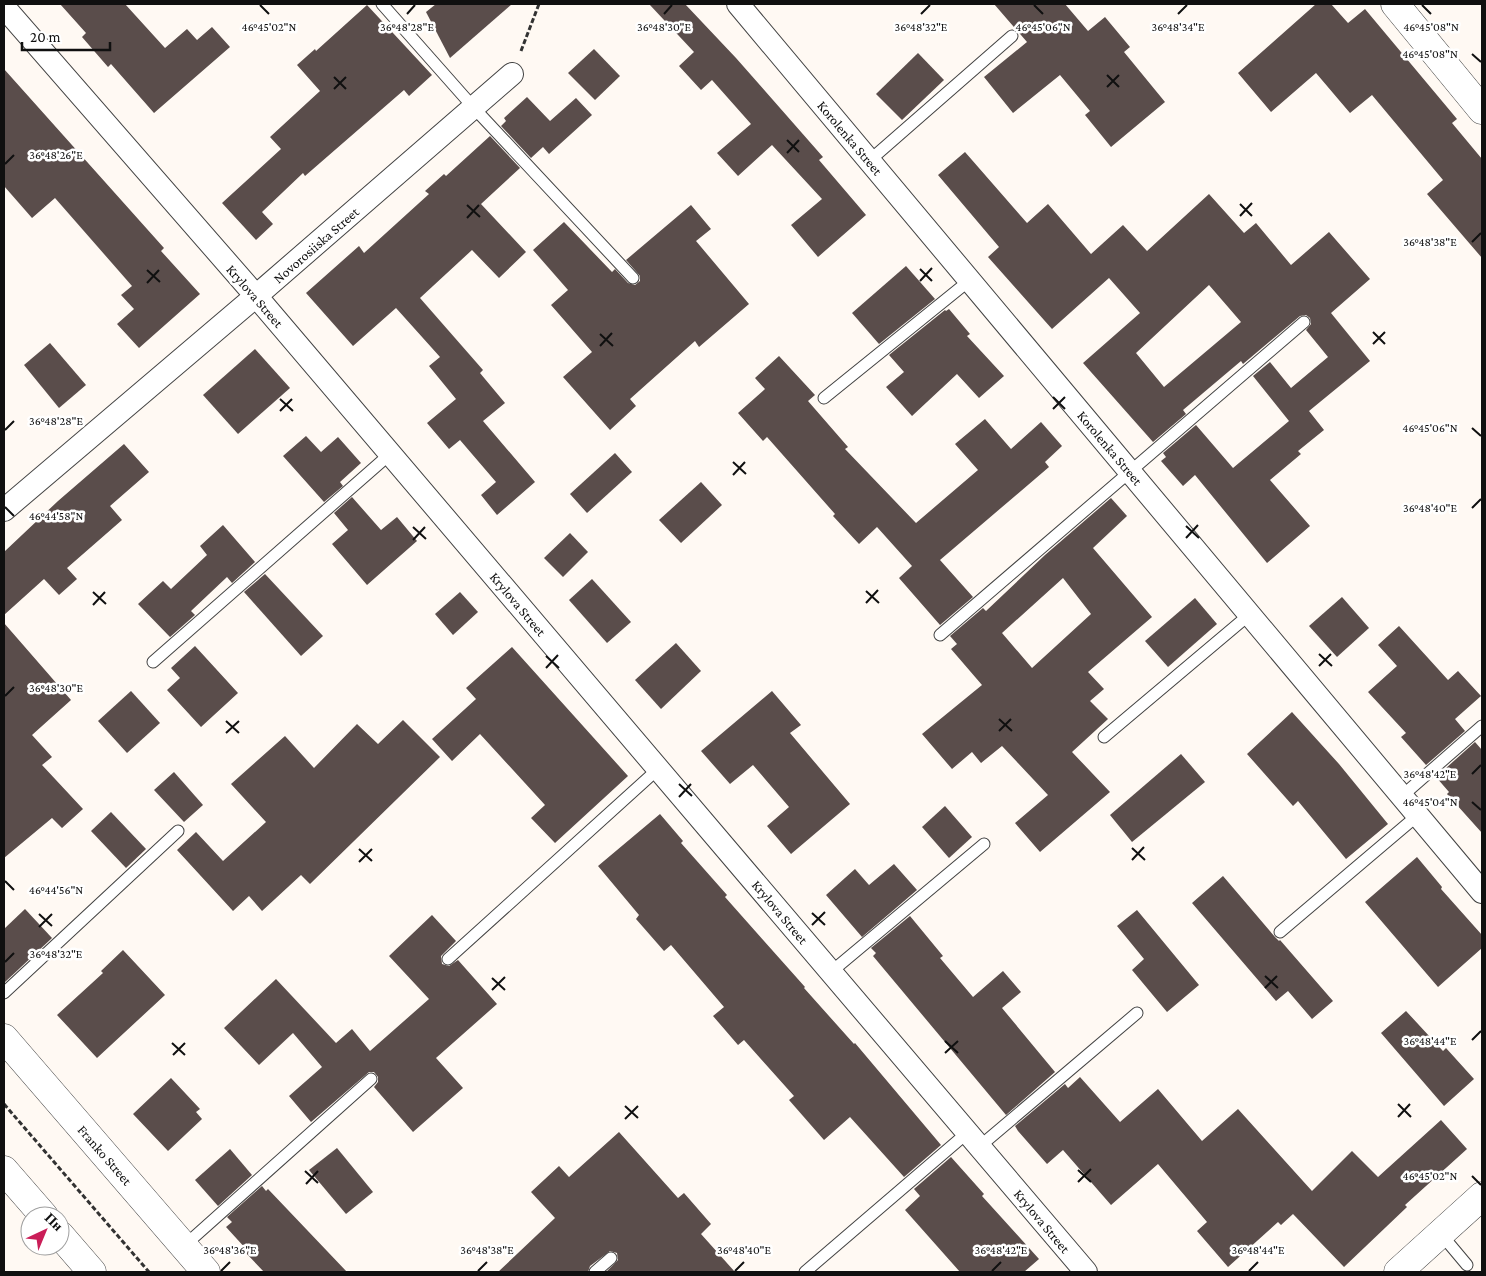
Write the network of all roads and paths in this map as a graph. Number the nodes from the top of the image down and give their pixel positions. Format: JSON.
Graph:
{"nodes":[{"id":1,"x":382,"y":4,"type":"edge"},
{"id":2,"x":539,"y":4,"type":"edge"},
{"id":3,"x":738,"y":4,"type":"edge"},
{"id":4,"x":1395,"y":4,"type":"edge"},
{"id":5,"x":4,"y":7,"type":"edge"},
{"id":6,"x":1012,"y":36,"type":"dead end"},
{"id":7,"x":512,"y":74,"type":"joint"},
{"id":8,"x":474,"y":108,"type":"junction"},
{"id":9,"x":1482,"y":110,"type":"edge"},
{"id":10,"x":869,"y":161,"type":"junction"},
{"id":11,"x":633,"y":278,"type":"dead end"},
{"id":12,"x":970,"y":280,"type":"junction"},
{"id":13,"x":256,"y":296,"type":"junction"},
{"id":14,"x":1304,"y":322,"type":"dead end"},
{"id":15,"x":824,"y":398,"type":"dead end"},
{"id":16,"x":390,"y":454,"type":"junction"},
{"id":17,"x":1130,"y":471,"type":"junction"},
{"id":18,"x":5,"y":505,"type":"edge"},
{"id":19,"x":1250,"y":614,"type":"junction"},
{"id":20,"x":940,"y":634,"type":"dead end"},
{"id":21,"x":153,"y":662,"type":"dead end"},
{"id":22,"x":1482,"y":726,"type":"edge"},
{"id":23,"x":1104,"y":737,"type":"dead end"},
{"id":24,"x":658,"y":769,"type":"junction"},
{"id":25,"x":1402,"y":796,"type":"junction"},
{"id":26,"x":1418,"y":815,"type":"junction"},
{"id":27,"x":178,"y":831,"type":"dead end"},
{"id":28,"x":984,"y":844,"type":"dead end"},
{"id":29,"x":1482,"y":892,"type":"edge"},
{"id":30,"x":1280,"y":932,"type":"dead end"},
{"id":31,"x":448,"y":959,"type":"dead end"},
{"id":32,"x":831,"y":972,"type":"junction"},
{"id":33,"x":4,"y":993,"type":"edge"},
{"id":34,"x":1137,"y":1013,"type":"dead end"},
{"id":35,"x":4,"y":1038,"type":"edge"},
{"id":36,"x":371,"y":1079,"type":"dead end"},
{"id":37,"x":4,"y":1104,"type":"edge"},
{"id":38,"x":973,"y":1140,"type":"junction"},
{"id":39,"x":4,"y":1170,"type":"edge"},
{"id":40,"x":1482,"y":1196,"type":"edge"},
{"id":41,"x":35,"y":1206,"type":"edge"},
{"id":42,"x":1441,"y":1234,"type":"junction"},
{"id":43,"x":184,"y":1246,"type":"junction"},
{"id":44,"x":70,"y":1247,"type":"edge"},
{"id":45,"x":611,"y":1258,"type":"dead end"},
{"id":46,"x":1467,"y":1265,"type":"dead end"},
{"id":47,"x":92,"y":1272,"type":"edge"},
{"id":48,"x":149,"y":1272,"type":"edge"},
{"id":49,"x":206,"y":1272,"type":"edge"},
{"id":50,"x":595,"y":1272,"type":"edge"},
{"id":51,"x":805,"y":1272,"type":"edge"},
{"id":52,"x":1086,"y":1272,"type":"edge"},
{"id":53,"x":1398,"y":1272,"type":"edge"}],
"edges":[{"from":1,"to":8,"type":"lane"},
{"from":2,"to":7,"type":"path"},
{"from":3,"to":10,"type":"street","name":"Korolenka Street"},
{"from":4,"to":9,"type":"street"},
{"from":5,"to":13,"type":"street","name":"Krylova Street"},
{"from":6,"to":10,"type":"lane"},
{"from":7,"to":8,"type":"street","name":"Novorosiiska Street"},
{"from":8,"to":11,"type":"lane"},
{"from":8,"to":13,"type":"street","name":"Novorosiiska Street"},
{"from":10,"to":12,"type":"street","name":"Korolenka Street"},
{"from":12,"to":15,"type":"lane"},
{"from":12,"to":17,"type":"street","name":"Korolenka Street"},
{"from":13,"to":16,"type":"street","name":"Krylova Street"},
{"from":13,"to":18,"type":"street","name":"Novorosiiska Street"},
{"from":14,"to":17,"type":"lane"},
{"from":16,"to":21,"type":"lane"},
{"from":16,"to":24,"type":"street","name":"Krylova Street"},
{"from":17,"to":19,"type":"street","name":"Korolenka Street"},
{"from":17,"to":20,"type":"lane"},
{"from":19,"to":23,"type":"lane"},
{"from":19,"to":25,"type":"street","name":"Korolenka Street"},
{"from":22,"to":25,"type":"lane"},
{"from":24,"to":31,"type":"lane"},
{"from":24,"to":32,"type":"street","name":"Krylova Street"},
{"from":25,"to":26,"type":"street","name":"Korolenka Street"},
{"from":26,"to":29,"type":"street","name":"Korolenka Street"},
{"from":26,"to":30,"type":"lane"},
{"from":27,"to":33,"type":"lane"},
{"from":28,"to":32,"type":"lane"},
{"from":32,"to":38,"type":"street","name":"Krylova Street"},
{"from":34,"to":38,"type":"lane"},
{"from":35,"to":43,"type":"street","name":"Franko Street"},
{"from":36,"to":43,"type":"lane"},
{"from":37,"to":48,"type":"path"},
{"from":38,"to":51,"type":"lane"},
{"from":38,"to":52,"type":"street","name":"Krylova Street"},
{"from":39,"to":41,"type":"street"},
{"from":40,"to":42,"type":"street"},
{"from":42,"to":46,"type":"lane"},
{"from":42,"to":53,"type":"street"},
{"from":43,"to":49,"type":"street","name":"Franko Street"},
{"from":44,"to":47,"type":"street"},
{"from":45,"to":50,"type":"lane"}]}
